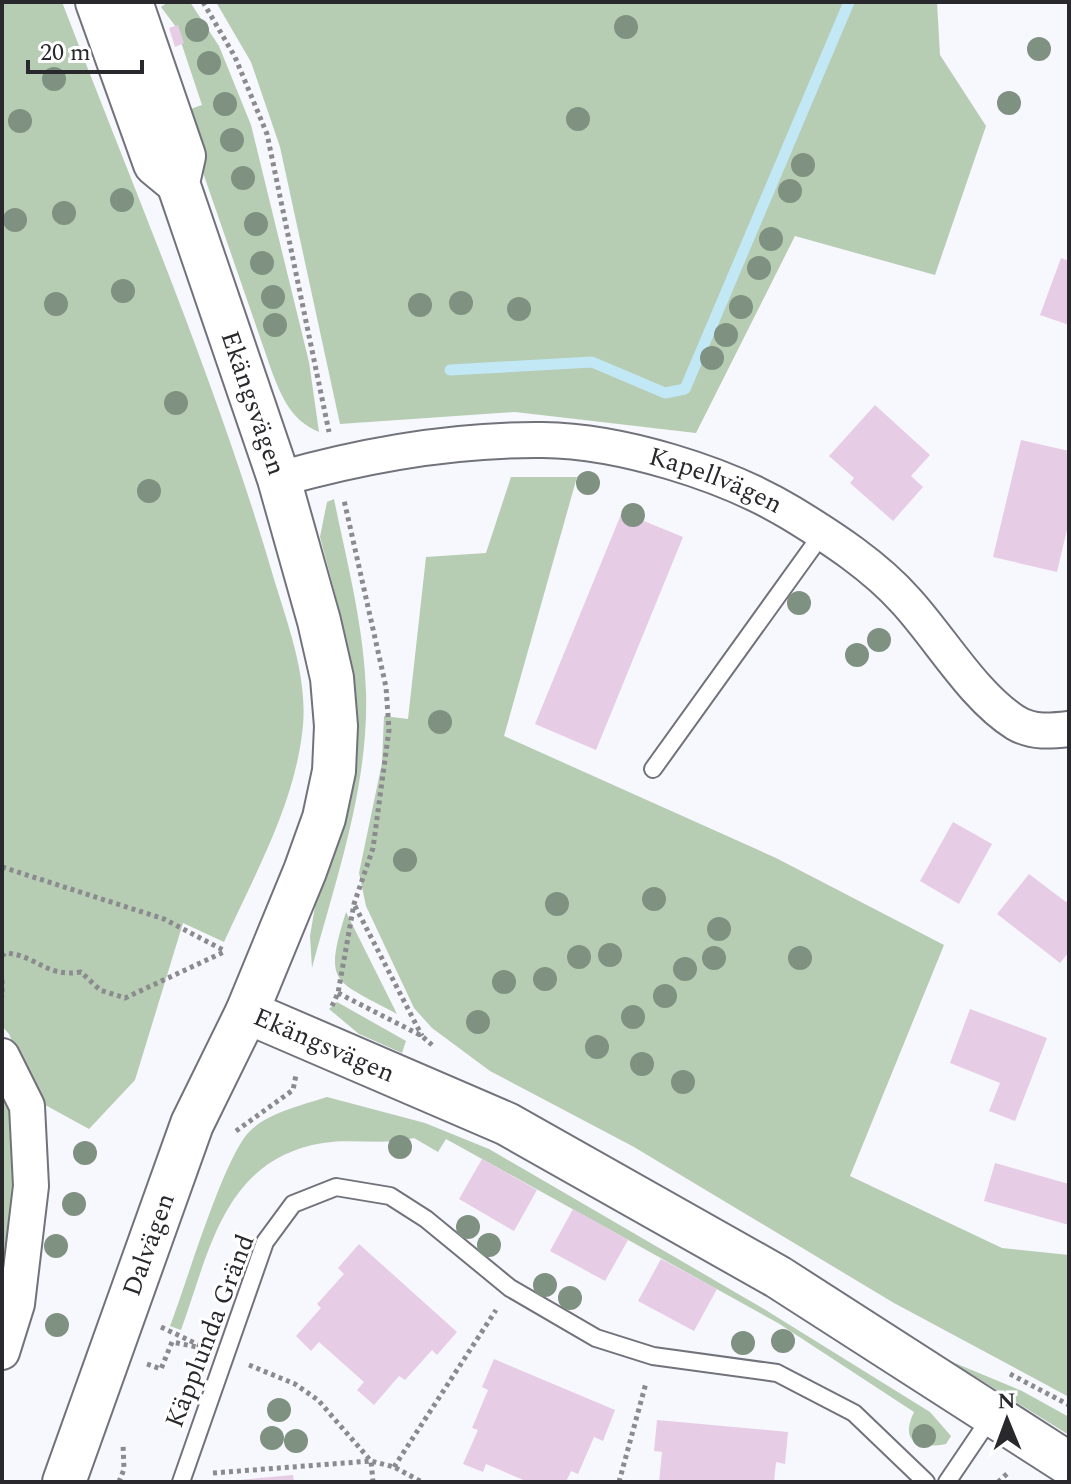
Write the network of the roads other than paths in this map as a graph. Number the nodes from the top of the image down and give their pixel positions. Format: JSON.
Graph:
{"nodes":[{"id":1,"x":97,"y":2,"type":"edge"},
{"id":2,"x":131,"y":2,"type":"edge"},
{"id":3,"x":178,"y":183,"type":"junction"},
{"id":4,"x":279,"y":479,"type":"junction"},
{"id":5,"x":822,"y":534,"type":"junction"},
{"id":6,"x":1069,"y":729,"type":"edge"},
{"id":7,"x":653,"y":769,"type":"dead end"},
{"id":8,"x":247,"y":1012,"type":"junction"},
{"id":9,"x":2,"y":1056,"type":"edge"},
{"id":10,"x":2,"y":1352,"type":"edge"},
{"id":11,"x":992,"y":1415,"type":"junction"},
{"id":12,"x":1069,"y":1464,"type":"edge"},
{"id":13,"x":64,"y":1482,"type":"edge"},
{"id":14,"x":181,"y":1482,"type":"edge"},
{"id":15,"x":926,"y":1482,"type":"edge"},
{"id":16,"x":947,"y":1482,"type":"edge"}],
"edges":[{"from":1,"to":3,"type":"street","name":"Ekängsvägen"},
{"from":2,"to":3,"type":"street","name":"Ekängsvägen"},
{"from":3,"to":4,"type":"street","name":"Ekängsvägen"},
{"from":4,"to":5,"type":"street","name":"Kapellvägen"},
{"from":4,"to":8,"type":"street","name":"Ekängsvägen"},
{"from":5,"to":6,"type":"street","name":"Kapellvägen"},
{"from":5,"to":7,"type":"lane"},
{"from":8,"to":11,"type":"street","name":"Ekängsvägen"},
{"from":8,"to":13,"type":"street","name":"Dalvägen"},
{"from":9,"to":10,"type":"street"},
{"from":11,"to":12,"type":"street","name":"Ekängsvägen"},
{"from":11,"to":16,"type":"lane"},
{"from":14,"to":15,"type":"lane","name":"Käpplunda Gränd"}]}
